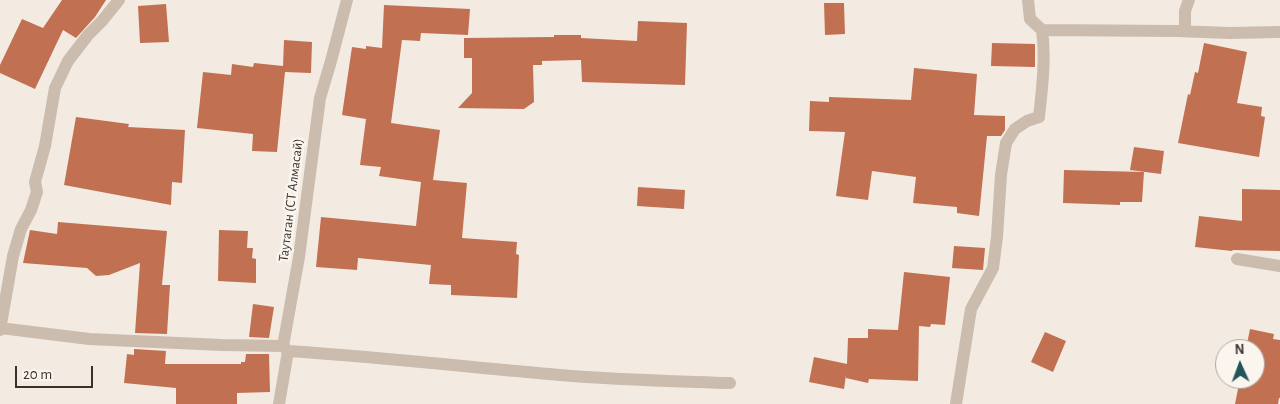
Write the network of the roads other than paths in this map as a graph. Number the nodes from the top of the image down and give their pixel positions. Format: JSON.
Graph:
{"nodes":[{"id":1,"x":119,"y":0,"type":"edge"},
{"id":2,"x":347,"y":0,"type":"edge"},
{"id":3,"x":1028,"y":0,"type":"edge"},
{"id":4,"x":1188,"y":0,"type":"edge"},
{"id":5,"x":1042,"y":30,"type":"junction"},
{"id":6,"x":1185,"y":31,"type":"junction"},
{"id":7,"x":1280,"y":32,"type":"edge"},
{"id":8,"x":1237,"y":259,"type":"dead end"},
{"id":9,"x":1280,"y":266,"type":"edge"},
{"id":10,"x":0,"y":329,"type":"edge"},
{"id":11,"x":286,"y":348,"type":"junction"},
{"id":12,"x":730,"y":383,"type":"dead end"},
{"id":13,"x":279,"y":404,"type":"edge"},
{"id":14,"x":956,"y":404,"type":"edge"}],
"edges":[{"from":1,"to":10,"type":"street"},
{"from":2,"to":11,"type":"street","name":"Таутаган (СТ Алмасай)"},
{"from":3,"to":5,"type":"street"},
{"from":4,"to":6,"type":"street"},
{"from":5,"to":6,"type":"street"},
{"from":5,"to":14,"type":"street"},
{"from":6,"to":7,"type":"street"},
{"from":8,"to":9,"type":"street"},
{"from":10,"to":11,"type":"street"},
{"from":11,"to":12,"type":"street"},
{"from":11,"to":13,"type":"street","name":"Таутаган (СТ Алмасай)"}]}
